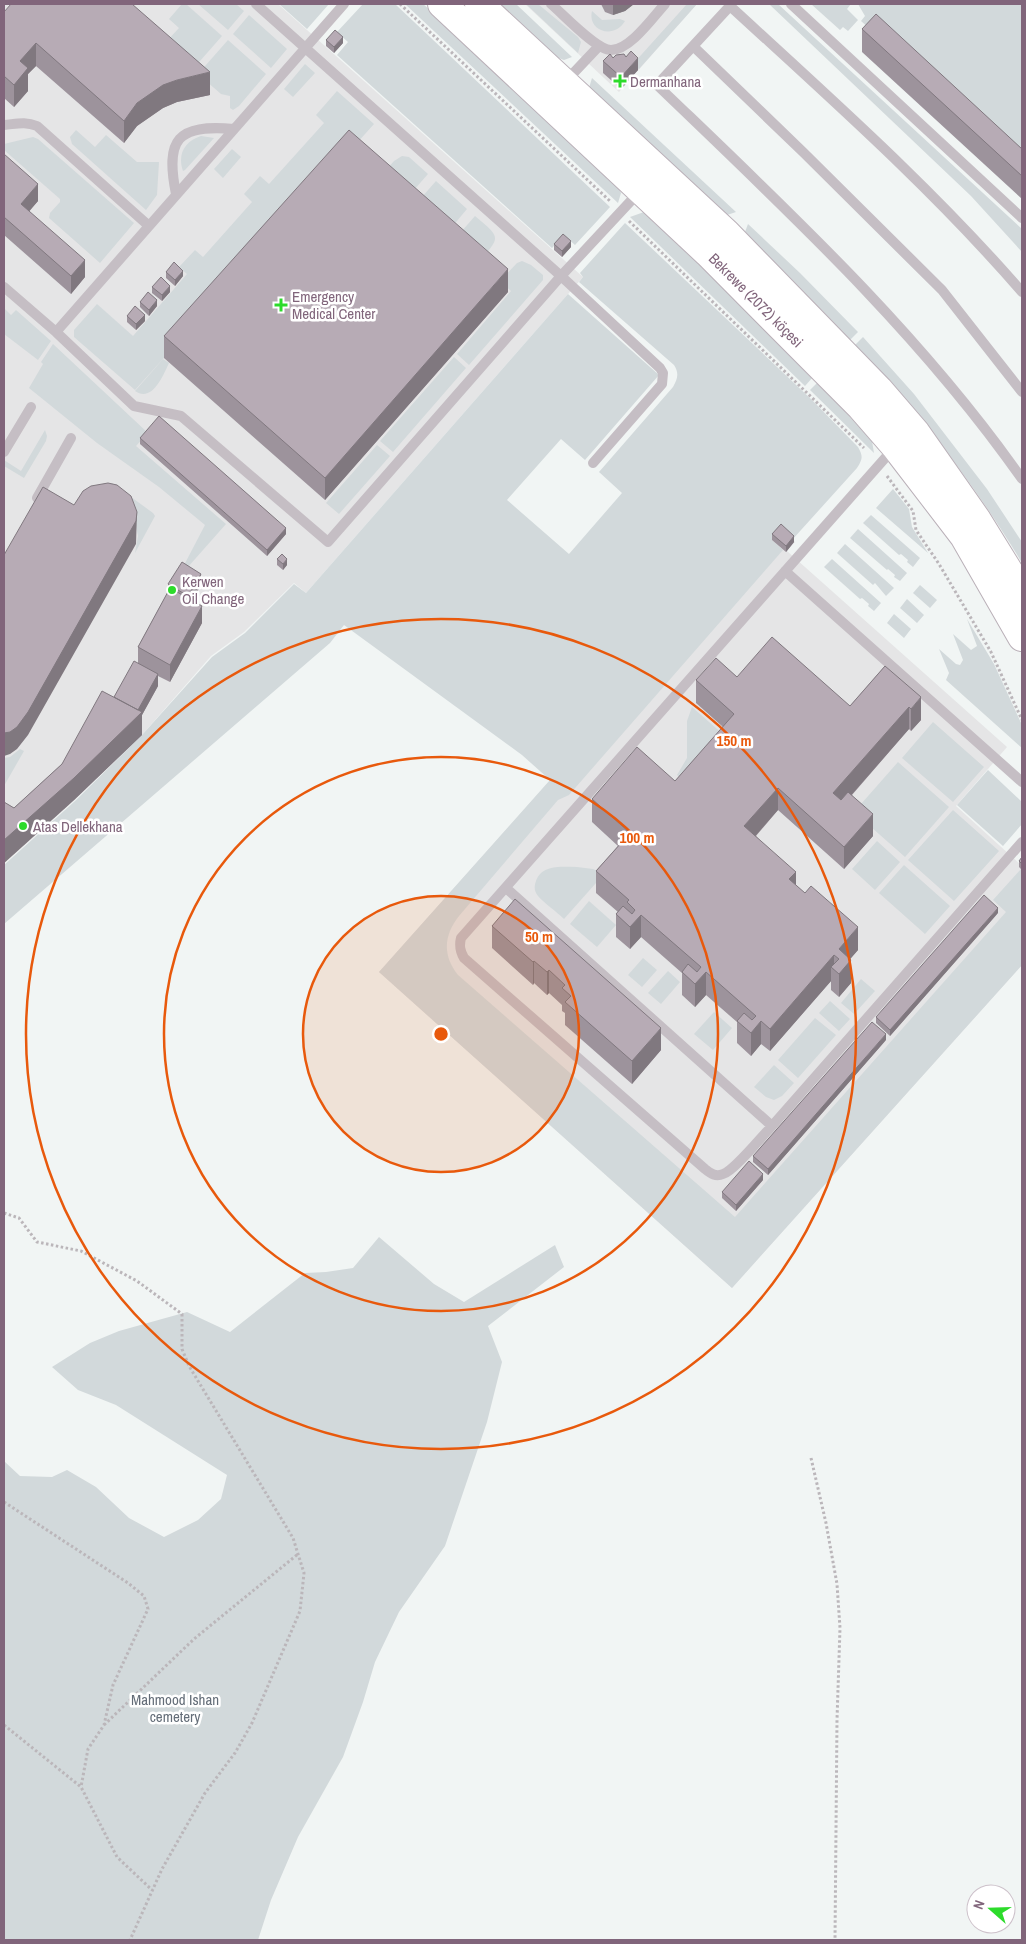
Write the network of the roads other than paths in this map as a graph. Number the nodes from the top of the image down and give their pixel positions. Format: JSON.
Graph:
{"nodes":[{"id":1,"x":256,"y":4,"type":"edge"},
{"id":2,"x":344,"y":4,"type":"edge"},
{"id":3,"x":442,"y":4,"type":"edge"},
{"id":4,"x":479,"y":4,"type":"edge"},
{"id":5,"x":551,"y":4,"type":"edge"},
{"id":6,"x":665,"y":4,"type":"edge"},
{"id":7,"x":791,"y":4,"type":"edge"},
{"id":8,"x":599,"y":46,"type":"junction"},
{"id":9,"x":693,"y":46,"type":"junction"},
{"id":10,"x":305,"y":48,"type":"junction"},
{"id":11,"x":565,"y":83,"type":"junction"},
{"id":12,"x":4,"y":125,"type":"edge"},
{"id":13,"x":234,"y":129,"type":"junction"},
{"id":14,"x":641,"y":190,"type":"junction"},
{"id":15,"x":176,"y":194,"type":"junction"},
{"id":16,"x":1022,"y":218,"type":"edge"},
{"id":17,"x":149,"y":226,"type":"junction"},
{"id":18,"x":561,"y":276,"type":"junction"},
{"id":19,"x":4,"y":287,"type":"edge"},
{"id":20,"x":1022,"y":292,"type":"edge"},
{"id":21,"x":56,"y":332,"type":"junction"},
{"id":22,"x":1022,"y":392,"type":"edge"},
{"id":23,"x":31,"y":407,"type":"dead end"},
{"id":24,"x":71,"y":438,"type":"dead end"},
{"id":25,"x":4,"y":452,"type":"edge"},
{"id":26,"x":887,"y":456,"type":"junction"},
{"id":27,"x":593,"y":463,"type":"dead end"},
{"id":28,"x":1022,"y":479,"type":"edge"},
{"id":29,"x":33,"y":506,"type":"edge"},
{"id":30,"x":785,"y":571,"type":"junction"},
{"id":31,"x":1022,"y":593,"type":"edge"},
{"id":32,"x":1022,"y":637,"type":"edge"},
{"id":33,"x":1022,"y":782,"type":"edge"},
{"id":34,"x":1022,"y":842,"type":"edge"},
{"id":35,"x":506,"y":888,"type":"junction"},
{"id":36,"x":772,"y":1126,"type":"junction"}],
"edges":[{"from":1,"to":10,"type":"lane"},
{"from":2,"to":10,"type":"lane"},
{"from":3,"to":14,"type":"main road","name":"Bekrewe (2072) köçesi"},
{"from":4,"to":11,"type":"main road","name":"Bekrewe (2072) köçesi"},
{"from":5,"to":8,"type":"lane"},
{"from":6,"to":8,"type":"lane"},
{"from":7,"to":16,"type":"lane"},
{"from":8,"to":11,"type":"lane"},
{"from":9,"to":20,"type":"lane"},
{"from":9,"to":22,"type":"lane"},
{"from":9,"to":28,"type":"lane"},
{"from":10,"to":13,"type":"lane"},
{"from":10,"to":18,"type":"lane"},
{"from":11,"to":31,"type":"main road","name":"Bekrewe (2072) köçesi"},
{"from":12,"to":17,"type":"lane"},
{"from":13,"to":15,"type":"lane"},
{"from":13,"to":15,"type":"lane"},
{"from":14,"to":18,"type":"lane"},
{"from":14,"to":26,"type":"main road","name":"Bekrewe (2072) köçesi"},
{"from":15,"to":17,"type":"lane"},
{"from":17,"to":21,"type":"lane"},
{"from":18,"to":21,"type":"lane"},
{"from":18,"to":27,"type":"lane"},
{"from":19,"to":21,"type":"lane"},
{"from":23,"to":25,"type":"lane"},
{"from":24,"to":29,"type":"lane"},
{"from":26,"to":30,"type":"lane"},
{"from":26,"to":32,"type":"main road","name":"Bekrewe (2072) köçesi"},
{"from":30,"to":33,"type":"lane"},
{"from":30,"to":35,"type":"lane"},
{"from":34,"to":36,"type":"lane"},
{"from":35,"to":36,"type":"lane"},
{"from":35,"to":36,"type":"lane"}]}
